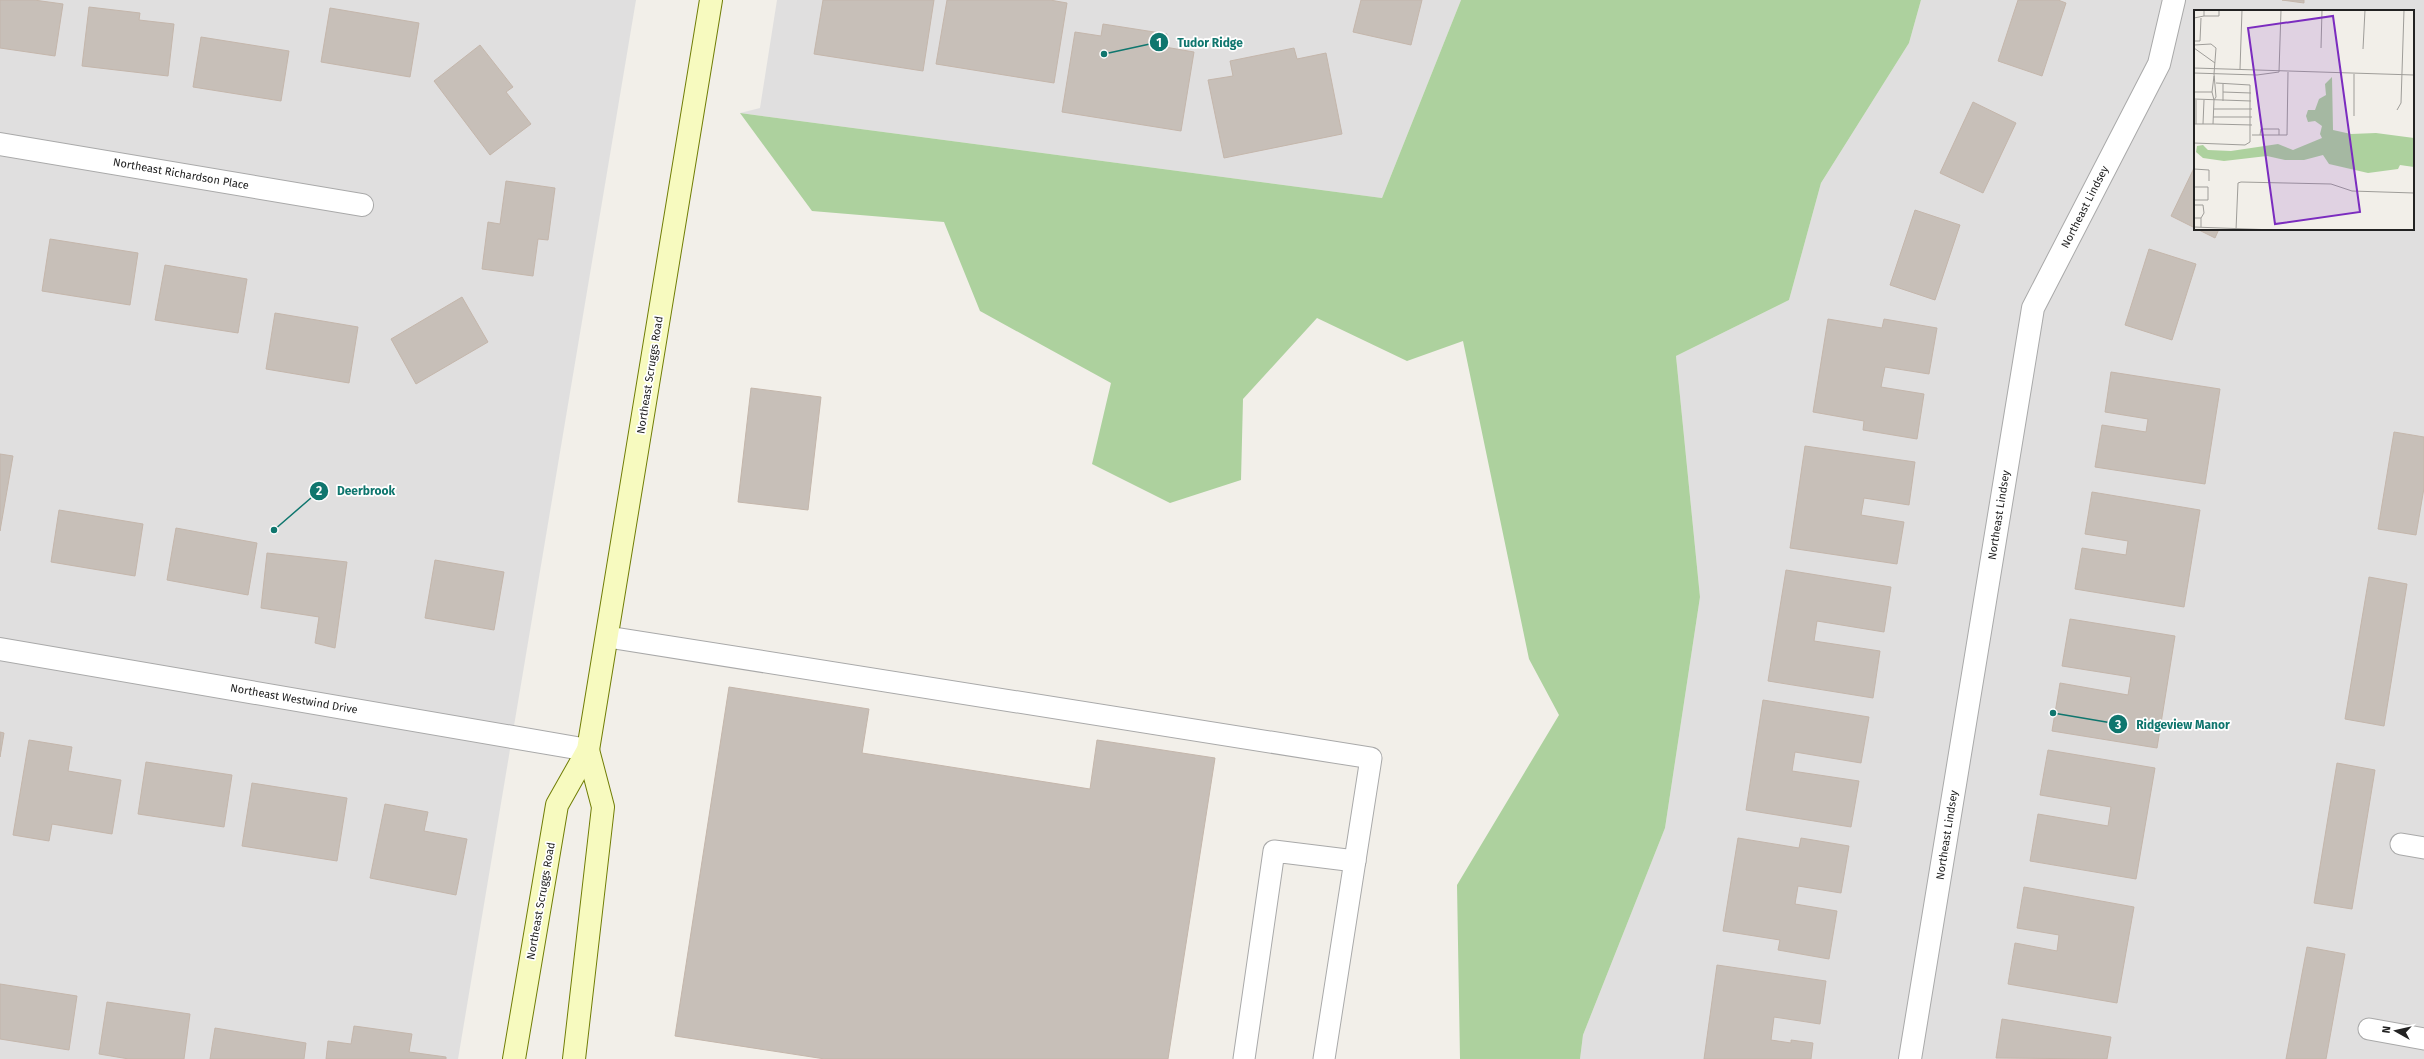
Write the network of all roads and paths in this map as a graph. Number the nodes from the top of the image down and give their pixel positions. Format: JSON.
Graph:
{"nodes":[{"id":1,"x":712,"y":0,"type":"edge"},
{"id":2,"x":2174,"y":0,"type":"edge"},
{"id":3,"x":0,"y":144,"type":"edge"},
{"id":4,"x":362,"y":205,"type":"dead end"},
{"id":5,"x":608,"y":637,"type":"junction"},
{"id":6,"x":0,"y":649,"type":"edge"},
{"id":7,"x":588,"y":750,"type":"junction"},
{"id":8,"x":2401,"y":844,"type":"dead end"},
{"id":9,"x":2424,"y":848,"type":"edge"},
{"id":10,"x":1355,"y":861,"type":"junction"},
{"id":11,"x":2370,"y":1029,"type":"dead end"},
{"id":12,"x":2424,"y":1039,"type":"edge"},
{"id":13,"x":514,"y":1059,"type":"edge"},
{"id":14,"x":574,"y":1059,"type":"edge"},
{"id":15,"x":1244,"y":1059,"type":"edge"},
{"id":16,"x":1324,"y":1059,"type":"edge"},
{"id":17,"x":1910,"y":1059,"type":"edge"}],
"edges":[{"from":1,"to":5,"type":"street","name":"Northeast Scruggs Road"},
{"from":2,"to":17,"type":"street","name":"Northeast Lindsey"},
{"from":3,"to":4,"type":"street","name":"Northeast Richardson Place"},
{"from":5,"to":7,"type":"street","name":"Northeast Scruggs Road"},
{"from":5,"to":10,"type":"lane"},
{"from":6,"to":7,"type":"street","name":"Northeast Westwind Drive"},
{"from":7,"to":13,"type":"street","name":"Northeast Scruggs Road"},
{"from":7,"to":14,"type":"street","name":"Northeast Scruggs Road"},
{"from":8,"to":9,"type":"lane"},
{"from":10,"to":15,"type":"lane"},
{"from":10,"to":16,"type":"lane"},
{"from":11,"to":12,"type":"lane"}]}
